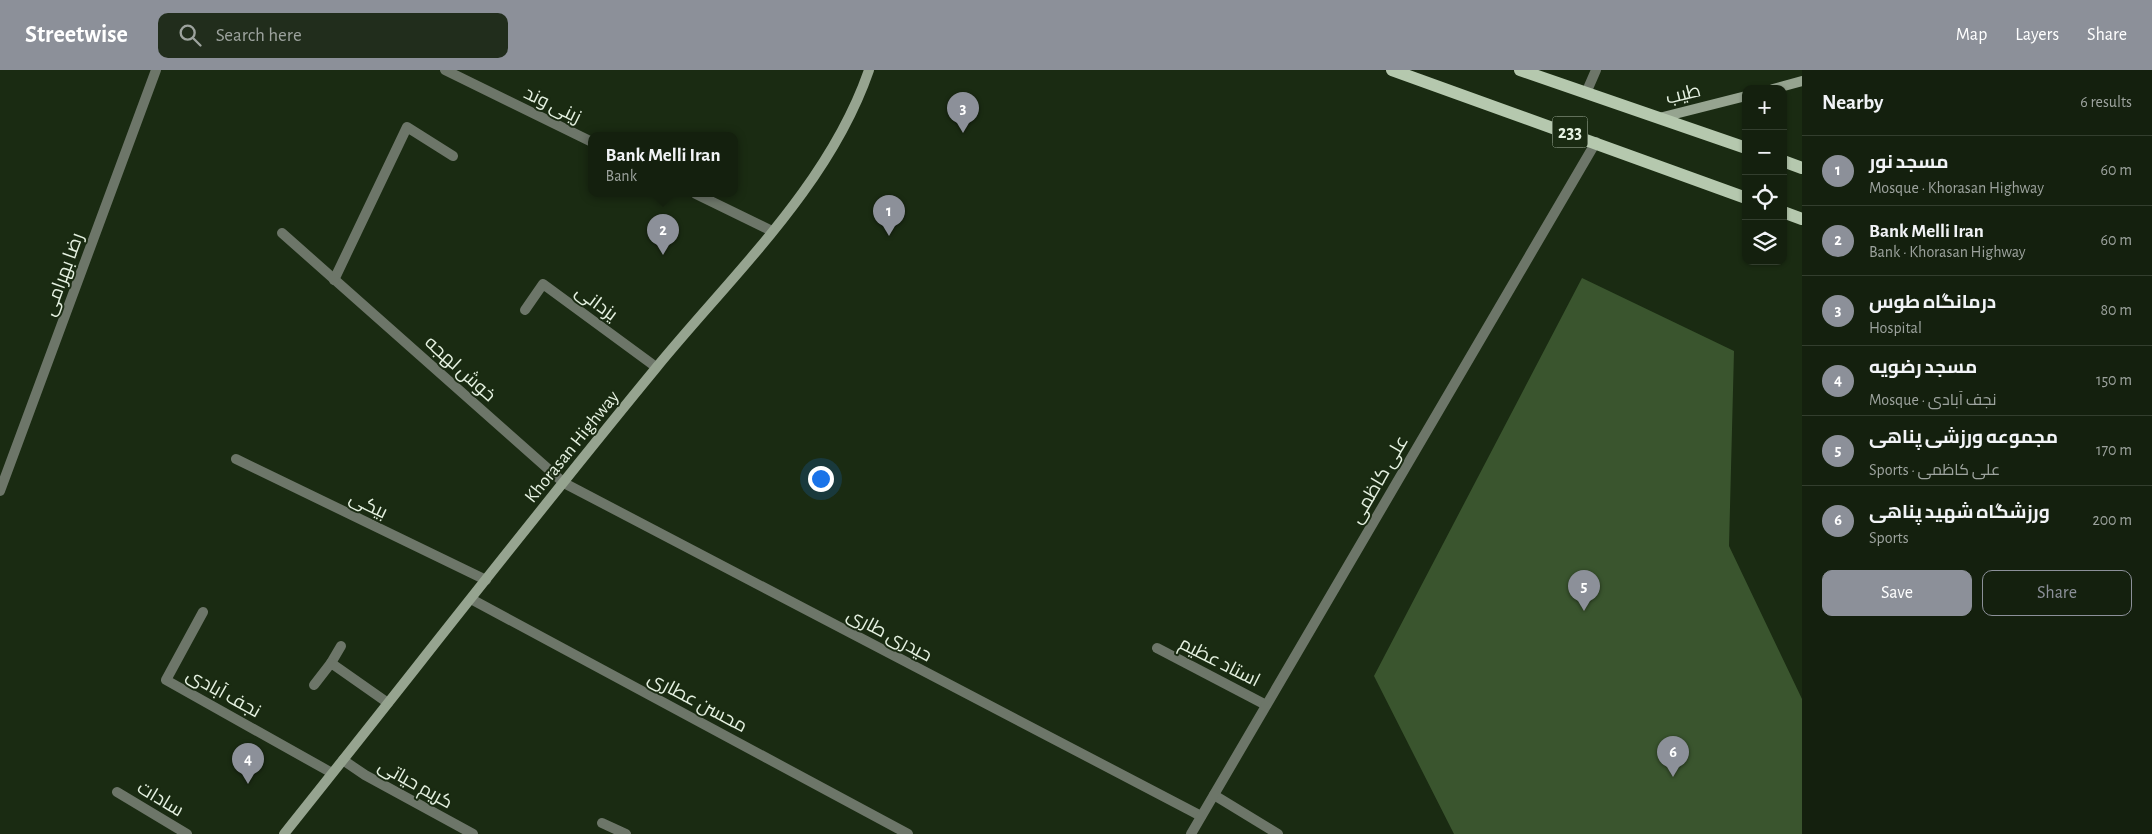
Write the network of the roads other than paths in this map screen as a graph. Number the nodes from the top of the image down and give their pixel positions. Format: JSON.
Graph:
{"nodes":[{"id":1,"x":156,"y":70,"type":"edge"},
{"id":2,"x":445,"y":70,"type":"edge"},
{"id":3,"x":869,"y":70,"type":"edge"},
{"id":4,"x":1392,"y":70,"type":"edge"},
{"id":5,"x":1520,"y":70,"type":"edge"},
{"id":6,"x":1596,"y":70,"type":"edge"},
{"id":7,"x":1802,"y":81,"type":"edge"},
{"id":8,"x":1787,"y":85,"type":"edge"},
{"id":9,"x":1586,"y":93,"type":"junction"},
{"id":10,"x":1742,"y":97,"type":"edge"},
{"id":11,"x":1659,"y":118,"type":"junction"},
{"id":12,"x":588,"y":140,"type":"edge"},
{"id":13,"x":1596,"y":142,"type":"junction"},
{"id":14,"x":1742,"y":147,"type":"edge"},
{"id":15,"x":453,"y":156,"type":"dead end"},
{"id":16,"x":1787,"y":162,"type":"edge"},
{"id":17,"x":1802,"y":168,"type":"edge"},
{"id":18,"x":702,"y":197,"type":"edge"},
{"id":19,"x":1742,"y":197,"type":"edge"},
{"id":20,"x":1787,"y":213,"type":"edge"},
{"id":21,"x":1802,"y":219,"type":"edge"},
{"id":22,"x":772,"y":232,"type":"junction"},
{"id":23,"x":282,"y":233,"type":"dead end"},
{"id":24,"x":334,"y":280,"type":"junction"},
{"id":25,"x":525,"y":310,"type":"dead end"},
{"id":26,"x":656,"y":367,"type":"junction"},
{"id":27,"x":236,"y":458,"type":"dead end"},
{"id":28,"x":564,"y":483,"type":"junction"},
{"id":29,"x":0,"y":491,"type":"edge"},
{"id":30,"x":486,"y":580,"type":"junction"},
{"id":31,"x":471,"y":599,"type":"junction"},
{"id":32,"x":203,"y":612,"type":"dead end"},
{"id":33,"x":342,"y":646,"type":"dead end"},
{"id":34,"x":1157,"y":648,"type":"dead end"},
{"id":35,"x":330,"y":663,"type":"junction"},
{"id":36,"x":314,"y":685,"type":"dead end"},
{"id":37,"x":388,"y":703,"type":"junction"},
{"id":38,"x":1266,"y":705,"type":"junction"},
{"id":39,"x":343,"y":760,"type":"junction"},
{"id":40,"x":332,"y":774,"type":"junction"},
{"id":41,"x":117,"y":792,"type":"dead end"},
{"id":42,"x":1214,"y":795,"type":"junction"},
{"id":43,"x":1201,"y":816,"type":"junction"},
{"id":44,"x":602,"y":823,"type":"dead end"},
{"id":45,"x":187,"y":834,"type":"edge"},
{"id":46,"x":284,"y":834,"type":"edge"},
{"id":47,"x":473,"y":834,"type":"edge"},
{"id":48,"x":626,"y":834,"type":"edge"},
{"id":49,"x":908,"y":834,"type":"edge"},
{"id":50,"x":1190,"y":834,"type":"edge"},
{"id":51,"x":1278,"y":834,"type":"edge"}],
"edges":[{"from":1,"to":29,"type":"street","name":"رضا بهرامی"},
{"from":2,"to":12,"type":"street","name":"زینی وند"},
{"from":3,"to":22,"type":"main road","name":"Khorasan Highway"},
{"from":4,"to":13,"type":"main road","number":"233"},
{"from":5,"to":9,"type":"main road","number":"233"},
{"from":6,"to":9,"type":"street"},
{"from":7,"to":8,"type":"main road"},
{"from":9,"to":11,"type":"main road","number":"233"},
{"from":10,"to":11,"type":"main road","name":"طیب"},
{"from":11,"to":14,"type":"main road","number":"233"},
{"from":13,"to":19,"type":"main road","number":"233"},
{"from":13,"to":38,"type":"street","name":"علی کاظمی"},
{"from":15,"to":24,"type":"street"},
{"from":16,"to":17,"type":"main road"},
{"from":18,"to":22,"type":"street"},
{"from":20,"to":21,"type":"main road"},
{"from":22,"to":26,"type":"main road","name":"Khorasan Highway"},
{"from":23,"to":24,"type":"street","name":"خوش لهجه"},
{"from":24,"to":28,"type":"street","name":"خوش لهجه"},
{"from":25,"to":26,"type":"street","name":"یزدانی"},
{"from":26,"to":28,"type":"main road","name":"Khorasan Highway"},
{"from":27,"to":30,"type":"street","name":"بیکی"},
{"from":28,"to":30,"type":"main road","name":"Khorasan Highway"},
{"from":28,"to":43,"type":"street","name":"حیدری طاری"},
{"from":30,"to":31,"type":"main road","name":"Khorasan Highway"},
{"from":31,"to":37,"type":"main road","name":"Khorasan Highway"},
{"from":31,"to":49,"type":"street","name":"محسن عطاری"},
{"from":32,"to":40,"type":"street","name":"نجف آبادی"},
{"from":33,"to":35,"type":"street"},
{"from":34,"to":38,"type":"street","name":"استاد عظیم"},
{"from":35,"to":36,"type":"street"},
{"from":35,"to":37,"type":"street"},
{"from":37,"to":39,"type":"main road","name":"Khorasan Highway"},
{"from":38,"to":42,"type":"street","name":"علی کاظمی"},
{"from":39,"to":40,"type":"main road","name":"Khorasan Highway"},
{"from":39,"to":47,"type":"street","name":"کریم حیاتی"},
{"from":40,"to":46,"type":"main road","name":"Khorasan Highway"},
{"from":41,"to":45,"type":"street","name":"سادات"},
{"from":42,"to":43,"type":"street","name":"علی کاظمی"},
{"from":42,"to":51,"type":"street"},
{"from":43,"to":50,"type":"street","name":"علی کاظمی"},
{"from":44,"to":48,"type":"street"}]}
